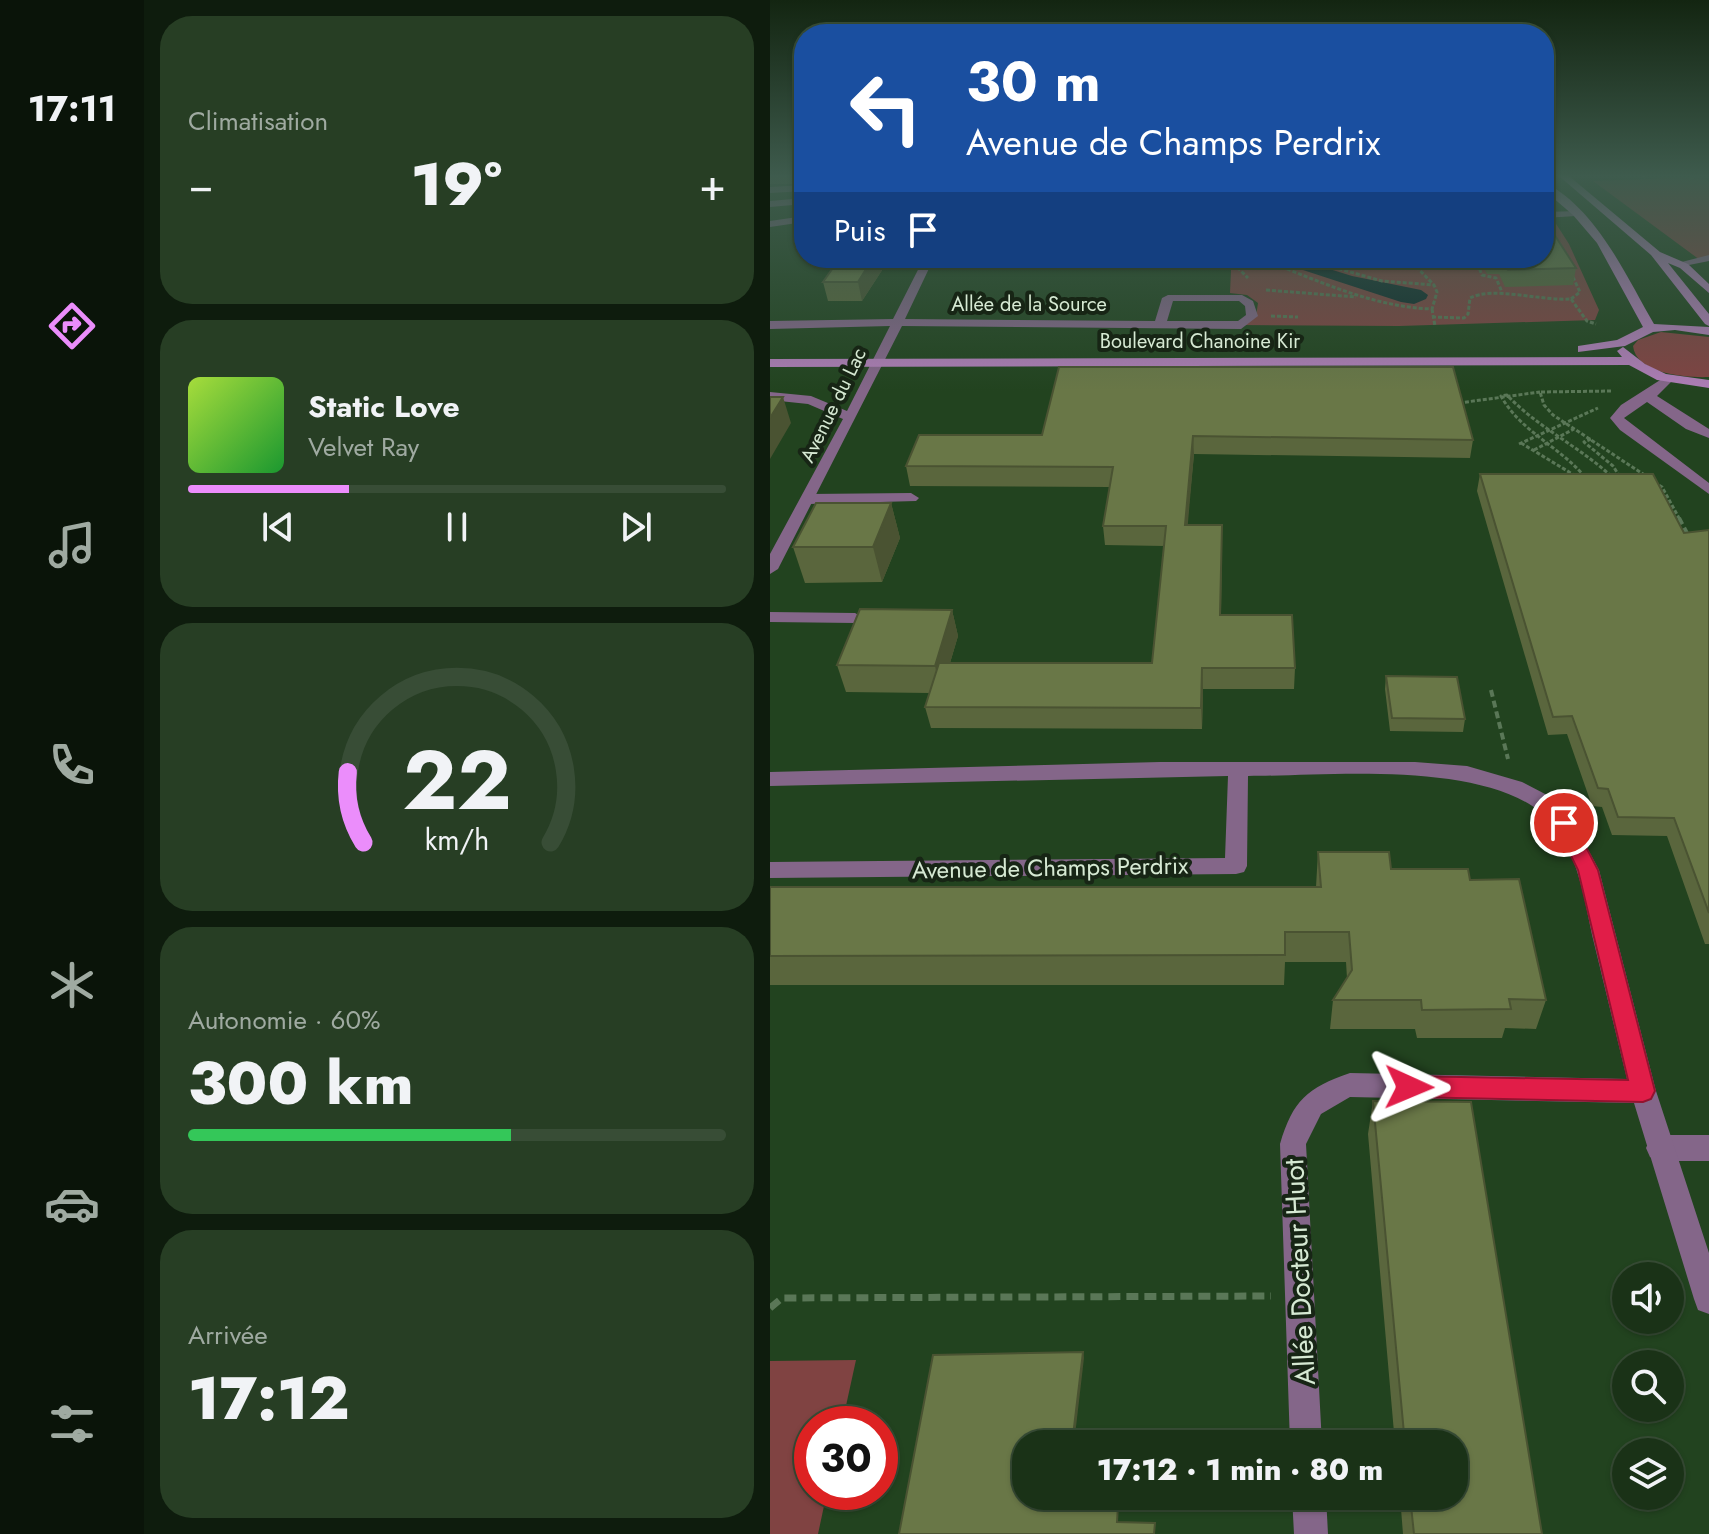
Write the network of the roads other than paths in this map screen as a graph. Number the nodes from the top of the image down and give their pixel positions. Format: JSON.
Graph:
{"nodes":[{"id":1,"x":1604,"y":248,"type":"edge"},
{"id":2,"x":1648,"y":248,"type":"edge"},
{"id":3,"x":1655,"y":253,"type":"junction"},
{"id":4,"x":1709,"y":258,"type":"edge"},
{"id":5,"x":1679,"y":264,"type":"junction"},
{"id":6,"x":924,"y":268,"type":"edge"},
{"id":7,"x":1709,"y":290,"type":"edge"},
{"id":8,"x":899,"y":322,"type":"junction"},
{"id":9,"x":1709,"y":322,"type":"edge"},
{"id":10,"x":1160,"y":323,"type":"junction"},
{"id":11,"x":770,"y":325,"type":"edge"},
{"id":12,"x":1650,"y":328,"type":"junction"},
{"id":13,"x":1709,"y":331,"type":"edge"},
{"id":14,"x":1621,"y":343,"type":"junction"},
{"id":15,"x":770,"y":352,"type":"edge"},
{"id":16,"x":879,"y":358,"type":"junction"},
{"id":17,"x":1630,"y":361,"type":"junction"},
{"id":18,"x":770,"y":363,"type":"edge"},
{"id":19,"x":1668,"y":379,"type":"junction"},
{"id":20,"x":1709,"y":384,"type":"edge"},
{"id":21,"x":770,"y":396,"type":"edge"},
{"id":22,"x":1649,"y":397,"type":"junction"},
{"id":23,"x":851,"y":417,"type":"junction"},
{"id":24,"x":1709,"y":434,"type":"edge"},
{"id":25,"x":1709,"y":490,"type":"edge"},
{"id":26,"x":911,"y":498,"type":"dead end"},
{"id":27,"x":809,"y":499,"type":"junction"},
{"id":28,"x":770,"y":569,"type":"edge"},
{"id":29,"x":770,"y":617,"type":"edge"},
{"id":30,"x":855,"y":618,"type":"edge"},
{"id":31,"x":1238,"y":771,"type":"junction"},
{"id":32,"x":770,"y":779,"type":"edge"},
{"id":33,"x":770,"y":870,"type":"edge"},
{"id":34,"x":1643,"y":1091,"type":"junction"},
{"id":35,"x":1660,"y":1148,"type":"junction"},
{"id":36,"x":1709,"y":1148,"type":"edge"},
{"id":37,"x":1709,"y":1299,"type":"edge"},
{"id":38,"x":1305,"y":1430,"type":"edge"},
{"id":39,"x":1310,"y":1510,"type":"edge"},
{"id":40,"x":1311,"y":1534,"type":"edge"}],
"edges":[{"from":1,"to":12,"type":"main road"},
{"from":2,"to":3,"type":"main road"},
{"from":3,"to":5,"type":"main road"},
{"from":3,"to":9,"type":"main road"},
{"from":4,"to":5,"type":"street"},
{"from":5,"to":7,"type":"main road"},
{"from":6,"to":8,"type":"street","name":"Avenue du Lac"},
{"from":8,"to":10,"type":"street","name":"Allée de la Source"},
{"from":8,"to":11,"type":"street","name":"Allée de la Source"},
{"from":8,"to":16,"type":"street","name":"Avenue du Lac"},
{"from":10,"to":10,"type":"street","name":"Allée de la Source"},
{"from":12,"to":13,"type":"main road"},
{"from":12,"to":14,"type":"main road","name":"Boulevard Chanoine Kir"},
{"from":14,"to":16,"type":"main road","name":"Boulevard Chanoine Kir"},
{"from":14,"to":17,"type":"main road"},
{"from":15,"to":16,"type":"main road","name":"Boulevard Chanoine Kir"},
{"from":16,"to":17,"type":"main road","name":"Boulevard Chanoine Kir"},
{"from":16,"to":18,"type":"main road","name":"Boulevard Chanoine Kir"},
{"from":16,"to":23,"type":"street","name":"Avenue du Lac"},
{"from":17,"to":19,"type":"main road"},
{"from":19,"to":20,"type":"main road"},
{"from":19,"to":22,"type":"street"},
{"from":21,"to":23,"type":"street"},
{"from":22,"to":24,"type":"street"},
{"from":22,"to":25,"type":"street"},
{"from":23,"to":27,"type":"street","name":"Avenue du Lac"},
{"from":26,"to":27,"type":"street"},
{"from":27,"to":28,"type":"street","name":"Avenue du Lac"},
{"from":29,"to":30,"type":"street"},
{"from":31,"to":32,"type":"street"},
{"from":31,"to":33,"type":"street","name":"Avenue de Champs Perdrix"},
{"from":31,"to":34,"type":"street"},
{"from":34,"to":35,"type":"street"},
{"from":34,"to":38,"type":"street","name":"Allée Docteur Huot"},
{"from":35,"to":36,"type":"street"},
{"from":35,"to":37,"type":"street"},
{"from":39,"to":40,"type":"street"}]}
